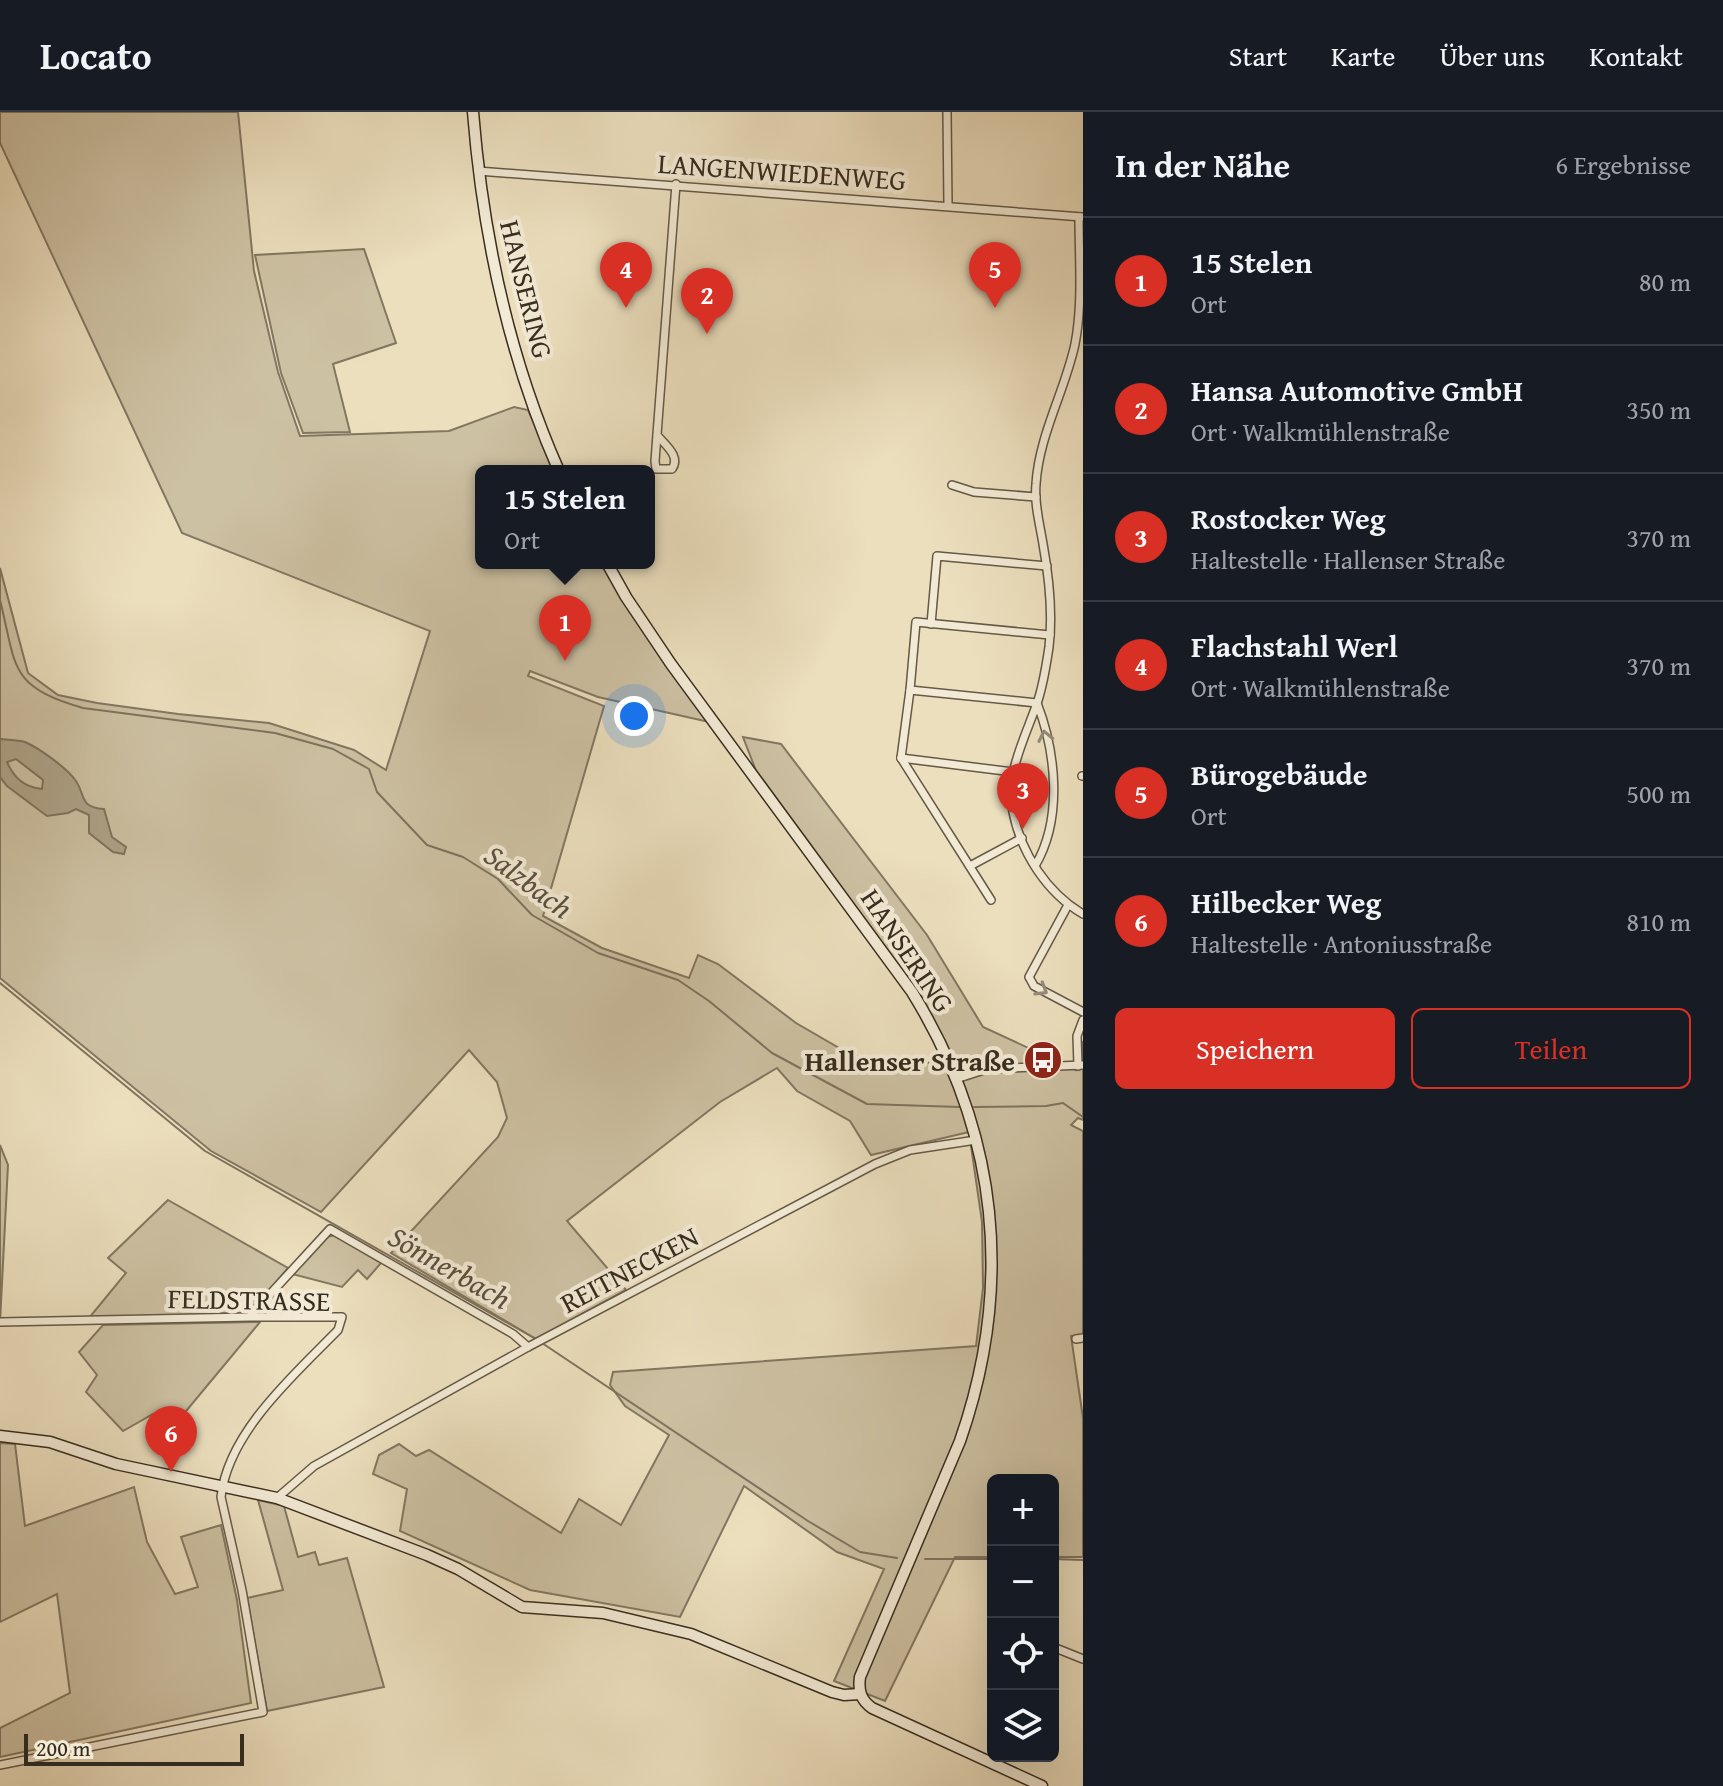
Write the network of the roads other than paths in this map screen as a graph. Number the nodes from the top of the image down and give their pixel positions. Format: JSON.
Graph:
{"nodes":[{"id":1,"x":473,"y":112,"type":"edge"},
{"id":2,"x":947,"y":112,"type":"edge"},
{"id":3,"x":478,"y":171,"type":"junction"},
{"id":4,"x":676,"y":184,"type":"junction"},
{"id":5,"x":948,"y":205,"type":"junction"},
{"id":6,"x":1081,"y":217,"type":"edge"},
{"id":7,"x":657,"y":435,"type":"junction"},
{"id":8,"x":557,"y":465,"type":"edge"},
{"id":9,"x":952,"y":485,"type":"dead end"},
{"id":10,"x":1036,"y":497,"type":"junction"},
{"id":11,"x":1047,"y":566,"type":"junction"},
{"id":12,"x":610,"y":569,"type":"edge"},
{"id":13,"x":931,"y":624,"type":"junction"},
{"id":14,"x":1050,"y":635,"type":"junction"},
{"id":15,"x":910,"y":690,"type":"junction"},
{"id":16,"x":1037,"y":703,"type":"junction"},
{"id":17,"x":901,"y":758,"type":"junction"},
{"id":18,"x":1013,"y":772,"type":"junction"},
{"id":19,"x":1022,"y":838,"type":"junction"},
{"id":20,"x":970,"y":866,"type":"junction"},
{"id":21,"x":1035,"y":866,"type":"junction"},
{"id":22,"x":991,"y":900,"type":"dead end"},
{"id":23,"x":1068,"y":905,"type":"junction"},
{"id":24,"x":1083,"y":914,"type":"edge"},
{"id":25,"x":1083,"y":1012,"type":"edge"},
{"id":26,"x":1083,"y":1020,"type":"edge"},
{"id":27,"x":1080,"y":1066,"type":"edge"},
{"id":28,"x":956,"y":1079,"type":"junction"},
{"id":29,"x":976,"y":1140,"type":"junction"},
{"id":30,"x":250,"y":1317,"type":"junction"},
{"id":31,"x":0,"y":1324,"type":"edge"},
{"id":32,"x":535,"y":1344,"type":"junction"},
{"id":33,"x":0,"y":1436,"type":"edge"},
{"id":34,"x":222,"y":1486,"type":"junction"},
{"id":35,"x":277,"y":1498,"type":"junction"},
{"id":36,"x":1059,"y":1649,"type":"edge"},
{"id":37,"x":1083,"y":1659,"type":"edge"},
{"id":38,"x":860,"y":1694,"type":"junction"},
{"id":39,"x":0,"y":1765,"type":"edge"},
{"id":40,"x":1042,"y":1786,"type":"edge"}],
"edges":[{"from":1,"to":3,"type":"street","name":"HANSERING"},
{"from":2,"to":5,"type":"street"},
{"from":3,"to":4,"type":"street","name":"LANGENWIEDENWEG"},
{"from":3,"to":8,"type":"street","name":"HANSERING"},
{"from":4,"to":5,"type":"street","name":"LANGENWIEDENWEG"},
{"from":4,"to":7,"type":"street"},
{"from":5,"to":6,"type":"street","name":"LANGENWIEDENWEG"},
{"from":6,"to":10,"type":"street"},
{"from":7,"to":7,"type":"street"},
{"from":9,"to":10,"type":"street"},
{"from":10,"to":11,"type":"street"},
{"from":11,"to":13,"type":"street"},
{"from":11,"to":14,"type":"street"},
{"from":12,"to":28,"type":"street","name":"HANSERING"},
{"from":13,"to":14,"type":"street"},
{"from":13,"to":15,"type":"street"},
{"from":14,"to":16,"type":"street"},
{"from":15,"to":16,"type":"street"},
{"from":15,"to":17,"type":"street"},
{"from":16,"to":18,"type":"street"},
{"from":21,"to":16,"type":"street","one_way":true},
{"from":17,"to":18,"type":"street"},
{"from":17,"to":20,"type":"street"},
{"from":18,"to":19,"type":"street"},
{"from":19,"to":20,"type":"street"},
{"from":19,"to":21,"type":"street"},
{"from":20,"to":22,"type":"street"},
{"from":21,"to":23,"type":"street"},
{"from":23,"to":24,"type":"street"},
{"from":23,"to":25,"type":"street","one_way":true},
{"from":26,"to":27,"type":"street"},
{"from":27,"to":28,"type":"street"},
{"from":28,"to":29,"type":"street","name":"HANSERING"},
{"from":29,"to":32,"type":"street","name":"REITNECKEN"},
{"from":29,"to":38,"type":"street","name":"HANSERING"},
{"from":30,"to":31,"type":"street","name":"FELDSTRASSE"},
{"from":30,"to":32,"type":"street"},
{"from":30,"to":34,"type":"street","name":"FELDSTRASSE"},
{"from":32,"to":35,"type":"street","name":"REITNECKEN"},
{"from":33,"to":34,"type":"street"},
{"from":34,"to":35,"type":"street"},
{"from":34,"to":39,"type":"street"},
{"from":35,"to":38,"type":"street"},
{"from":36,"to":37,"type":"street"},
{"from":38,"to":40,"type":"street"}]}
